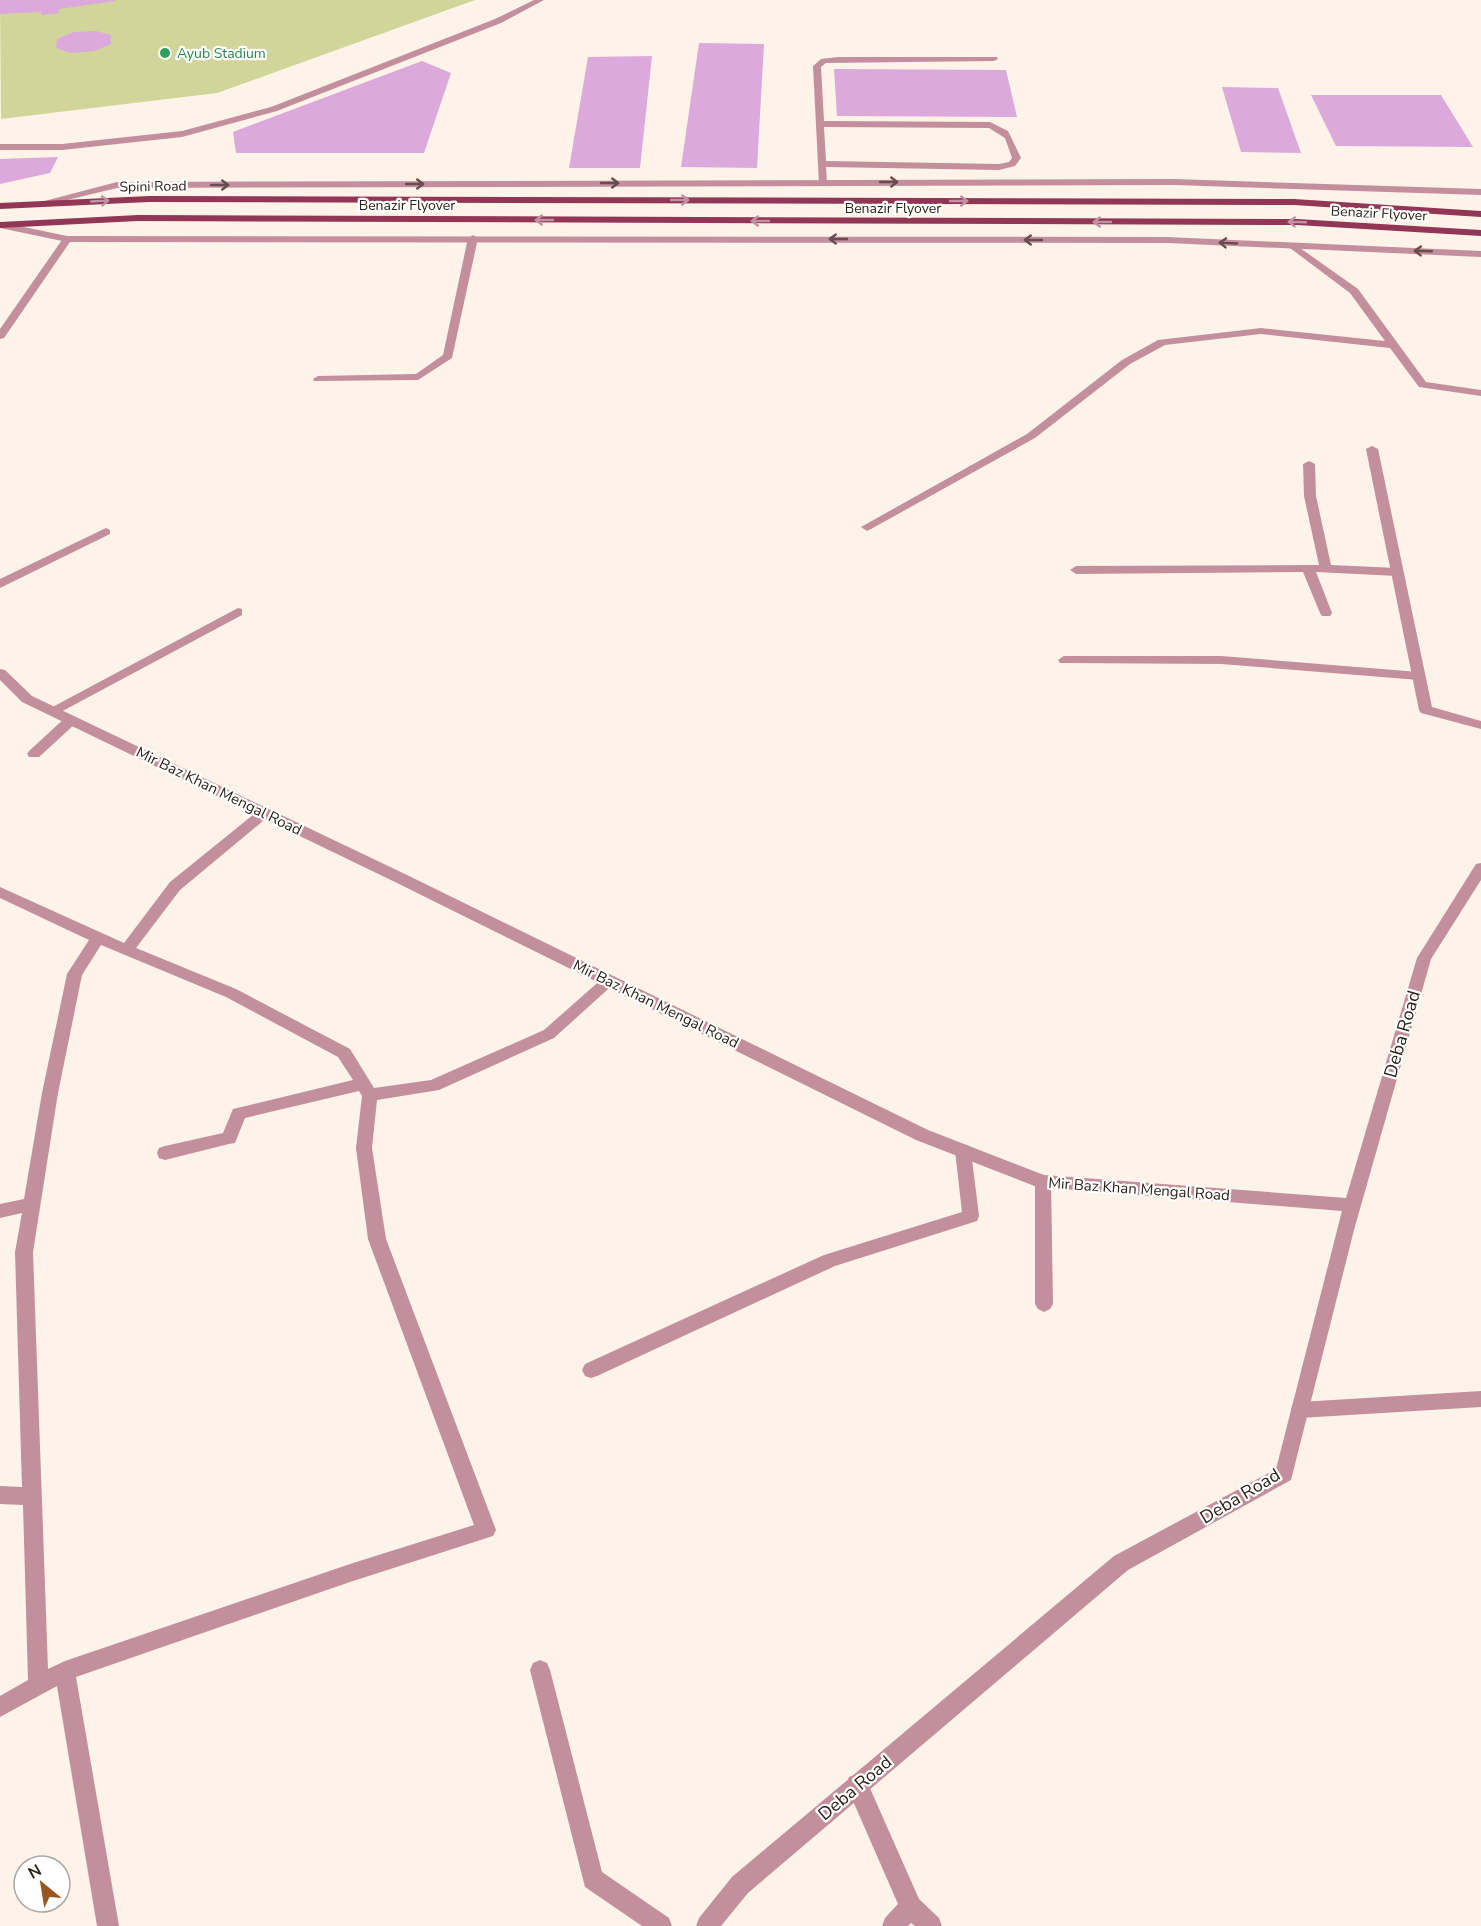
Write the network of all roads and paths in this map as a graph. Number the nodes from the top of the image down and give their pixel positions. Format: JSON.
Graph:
{"nodes":[{"id":1,"x":540,"y":0,"type":"edge"},
{"id":2,"x":994,"y":59,"type":"dead end"},
{"id":3,"x":819,"y":124,"type":"junction"},
{"id":4,"x":0,"y":147,"type":"edge"},
{"id":5,"x":822,"y":164,"type":"junction"},
{"id":6,"x":822,"y":182,"type":"junction"},
{"id":7,"x":1481,"y":192,"type":"edge"},
{"id":8,"x":307,"y":198,"type":"joint"},
{"id":9,"x":38,"y":204,"type":"junction"},
{"id":10,"x":0,"y":206,"type":"edge"},
{"id":11,"x":1481,"y":214,"type":"edge"},
{"id":12,"x":0,"y":225,"type":"edge"},
{"id":13,"x":1481,"y":233,"type":"edge"},
{"id":14,"x":67,"y":238,"type":"junction"},
{"id":15,"x":473,"y":238,"type":"junction"},
{"id":16,"x":1293,"y":246,"type":"junction"},
{"id":17,"x":1481,"y":254,"type":"edge"},
{"id":18,"x":0,"y":336,"type":"edge"},
{"id":19,"x":1394,"y":345,"type":"junction"},
{"id":20,"x":318,"y":379,"type":"dead end"},
{"id":21,"x":1481,"y":393,"type":"edge"},
{"id":22,"x":1372,"y":449,"type":"dead end"},
{"id":23,"x":1309,"y":464,"type":"dead end"},
{"id":24,"x":867,"y":527,"type":"dead end"},
{"id":25,"x":106,"y":532,"type":"dead end"},
{"id":26,"x":1308,"y":568,"type":"junction"},
{"id":27,"x":1326,"y":569,"type":"junction"},
{"id":28,"x":1076,"y":570,"type":"dead end"},
{"id":29,"x":1397,"y":572,"type":"junction"},
{"id":30,"x":0,"y":584,"type":"edge"},
{"id":31,"x":238,"y":612,"type":"dead end"},
{"id":32,"x":1326,"y":614,"type":"dead end"},
{"id":33,"x":1064,"y":660,"type":"dead end"},
{"id":34,"x":0,"y":673,"type":"edge"},
{"id":35,"x":1419,"y":676,"type":"junction"},
{"id":36,"x":52,"y":711,"type":"junction"},
{"id":37,"x":71,"y":720,"type":"junction"},
{"id":38,"x":1481,"y":725,"type":"edge"},
{"id":39,"x":34,"y":754,"type":"dead end"},
{"id":40,"x":264,"y":813,"type":"junction"},
{"id":41,"x":1481,"y":868,"type":"edge"},
{"id":42,"x":0,"y":892,"type":"edge"},
{"id":43,"x":98,"y":938,"type":"junction"},
{"id":44,"x":127,"y":950,"type":"junction"},
{"id":45,"x":609,"y":981,"type":"junction"},
{"id":46,"x":367,"y":1090,"type":"junction"},
{"id":47,"x":963,"y":1151,"type":"junction"},
{"id":48,"x":165,"y":1153,"type":"dead end"},
{"id":49,"x":1043,"y":1182,"type":"junction"},
{"id":50,"x":32,"y":1204,"type":"junction"},
{"id":51,"x":1353,"y":1205,"type":"junction"},
{"id":52,"x":0,"y":1210,"type":"edge"},
{"id":53,"x":1044,"y":1304,"type":"dead end"},
{"id":54,"x":591,"y":1370,"type":"dead end"},
{"id":55,"x":1481,"y":1399,"type":"edge"},
{"id":56,"x":1300,"y":1410,"type":"junction"},
{"id":57,"x":0,"y":1495,"type":"edge"},
{"id":58,"x":32,"y":1496,"type":"junction"},
{"id":59,"x":540,"y":1670,"type":"dead end"},
{"id":60,"x":66,"y":1671,"type":"junction"},
{"id":61,"x":38,"y":1686,"type":"junction"},
{"id":62,"x":0,"y":1707,"type":"edge"},
{"id":63,"x":857,"y":1785,"type":"junction"},
{"id":64,"x":911,"y":1906,"type":"junction"},
{"id":65,"x":108,"y":1926,"type":"edge"},
{"id":66,"x":661,"y":1926,"type":"edge"},
{"id":67,"x":707,"y":1926,"type":"edge"},
{"id":68,"x":893,"y":1926,"type":"edge"},
{"id":69,"x":931,"y":1926,"type":"edge"}],
"edges":[{"from":1,"to":4,"type":"street"},
{"from":2,"to":3,"type":"street"},
{"from":3,"to":5,"type":"street"},
{"from":3,"to":5,"type":"street"},
{"from":5,"to":6,"type":"street"},
{"from":6,"to":7,"type":"street","one_way":true},
{"from":9,"to":6,"type":"street","one_way":true},
{"from":9,"to":8,"type":"main road","name":"Spini Road","one_way":true},
{"from":8,"to":11,"type":"main road","name":"Benazir Flyover","one_way":true},
{"from":9,"to":10,"type":"main road","name":"Spini Road"},
{"from":13,"to":12,"type":"main road","name":"Benazir Flyover","one_way":true},
{"from":12,"to":14,"type":"street"},
{"from":14,"to":15,"type":"street"},
{"from":14,"to":18,"type":"street"},
{"from":16,"to":15,"type":"street","one_way":true},
{"from":15,"to":20,"type":"street"},
{"from":17,"to":16,"type":"street","one_way":true},
{"from":16,"to":19,"type":"street"},
{"from":19,"to":21,"type":"street"},
{"from":19,"to":24,"type":"street"},
{"from":22,"to":29,"type":"street"},
{"from":23,"to":27,"type":"street"},
{"from":25,"to":30,"type":"street"},
{"from":26,"to":27,"type":"street"},
{"from":26,"to":28,"type":"street"},
{"from":26,"to":32,"type":"street"},
{"from":27,"to":29,"type":"street"},
{"from":29,"to":35,"type":"street"},
{"from":31,"to":36,"type":"street"},
{"from":33,"to":35,"type":"street"},
{"from":34,"to":36,"type":"street","name":"Mir Baz Khan Mengal Road"},
{"from":35,"to":38,"type":"street"},
{"from":36,"to":37,"type":"street","name":"Mir Baz Khan Mengal Road"},
{"from":37,"to":39,"type":"street"},
{"from":37,"to":40,"type":"street","name":"Mir Baz Khan Mengal Road"},
{"from":40,"to":44,"type":"street"},
{"from":40,"to":45,"type":"street","name":"Mir Baz Khan Mengal Road"},
{"from":41,"to":51,"type":"street","name":"Deba Road"},
{"from":42,"to":43,"type":"street"},
{"from":43,"to":44,"type":"street"},
{"from":43,"to":50,"type":"street"},
{"from":44,"to":46,"type":"street"},
{"from":45,"to":46,"type":"street"},
{"from":45,"to":47,"type":"street","name":"Mir Baz Khan Mengal Road"},
{"from":46,"to":48,"type":"street"},
{"from":46,"to":60,"type":"street"},
{"from":47,"to":49,"type":"street","name":"Mir Baz Khan Mengal Road"},
{"from":47,"to":54,"type":"street"},
{"from":49,"to":51,"type":"street","name":"Mir Baz Khan Mengal Road"},
{"from":49,"to":53,"type":"street"},
{"from":50,"to":52,"type":"street"},
{"from":50,"to":58,"type":"street"},
{"from":51,"to":56,"type":"street","name":"Deba Road"},
{"from":55,"to":56,"type":"street"},
{"from":56,"to":63,"type":"street","name":"Deba Road"},
{"from":57,"to":58,"type":"street"},
{"from":58,"to":61,"type":"street"},
{"from":59,"to":66,"type":"street"},
{"from":60,"to":61,"type":"street"},
{"from":60,"to":65,"type":"street"},
{"from":61,"to":62,"type":"street"},
{"from":63,"to":64,"type":"street"},
{"from":63,"to":67,"type":"street","name":"Deba Road"},
{"from":64,"to":68,"type":"street"},
{"from":64,"to":69,"type":"street"}]}
